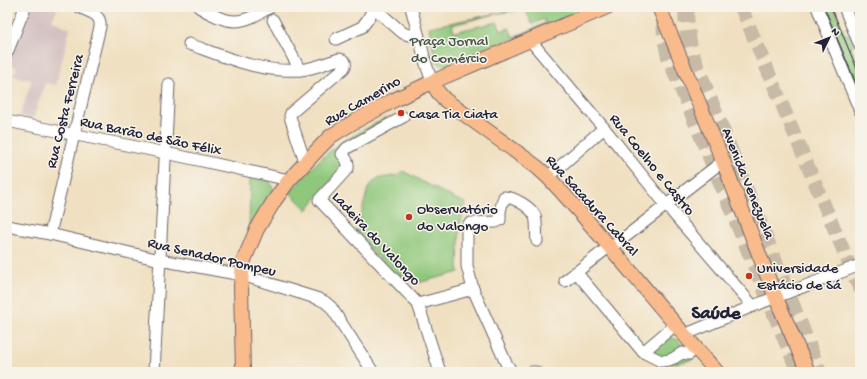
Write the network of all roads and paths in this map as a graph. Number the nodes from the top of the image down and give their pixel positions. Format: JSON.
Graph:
{"nodes":[{"id":1,"x":25,"y":7,"type":"edge"},
{"id":2,"x":79,"y":7,"type":"edge"},
{"id":3,"x":270,"y":7,"type":"edge"},
{"id":4,"x":374,"y":7,"type":"edge"},
{"id":5,"x":411,"y":7,"type":"edge"},
{"id":6,"x":607,"y":7,"type":"edge"},
{"id":7,"x":659,"y":7,"type":"edge"},
{"id":8,"x":817,"y":7,"type":"edge"},
{"id":9,"x":844,"y":7,"type":"edge"},
{"id":10,"x":204,"y":8,"type":"edge"},
{"id":11,"x":274,"y":20,"type":"dead end"},
{"id":12,"x":418,"y":34,"type":"junction"},
{"id":13,"x":336,"y":39,"type":"dead end"},
{"id":14,"x":530,"y":40,"type":"junction"},
{"id":15,"x":189,"y":44,"type":"dead end"},
{"id":16,"x":860,"y":46,"type":"edge"},
{"id":17,"x":7,"y":53,"type":"edge"},
{"id":18,"x":300,"y":70,"type":"junction"},
{"id":19,"x":432,"y":82,"type":"junction"},
{"id":20,"x":169,"y":84,"type":"dead end"},
{"id":21,"x":860,"y":111,"type":"edge"},
{"id":22,"x":403,"y":117,"type":"dead end"},
{"id":23,"x":7,"y":121,"type":"edge"},
{"id":24,"x":604,"y":128,"type":"junction"},
{"id":25,"x":74,"y":134,"type":"junction"},
{"id":26,"x":166,"y":153,"type":"junction"},
{"id":27,"x":722,"y":160,"type":"junction"},
{"id":28,"x":306,"y":162,"type":"junction"},
{"id":29,"x":548,"y":177,"type":"junction"},
{"id":30,"x":290,"y":180,"type":"junction"},
{"id":31,"x":666,"y":205,"type":"junction"},
{"id":32,"x":7,"y":226,"type":"edge"},
{"id":33,"x":50,"y":234,"type":"junction"},
{"id":34,"x":537,"y":242,"type":"dead end"},
{"id":35,"x":610,"y":247,"type":"junction"},
{"id":36,"x":160,"y":260,"type":"junction"},
{"id":37,"x":860,"y":265,"type":"edge"},
{"id":38,"x":576,"y":272,"type":"junction"},
{"id":39,"x":242,"y":275,"type":"junction"},
{"id":40,"x":565,"y":281,"type":"dead end"},
{"id":41,"x":473,"y":289,"type":"junction"},
{"id":42,"x":776,"y":298,"type":"junction"},
{"id":43,"x":418,"y":304,"type":"junction"},
{"id":44,"x":753,"y":306,"type":"junction"},
{"id":45,"x":679,"y":330,"type":"junction"},
{"id":46,"x":696,"y":348,"type":"junction"},
{"id":47,"x":643,"y":352,"type":"junction"},
{"id":48,"x":154,"y":372,"type":"edge"},
{"id":49,"x":244,"y":372,"type":"edge"},
{"id":50,"x":373,"y":372,"type":"edge"},
{"id":51,"x":440,"y":372,"type":"edge"},
{"id":52,"x":512,"y":372,"type":"edge"},
{"id":53,"x":531,"y":372,"type":"edge"},
{"id":54,"x":536,"y":372,"type":"edge"},
{"id":55,"x":717,"y":372,"type":"edge"},
{"id":56,"x":808,"y":372,"type":"edge"}],
"edges":[{"from":1,"to":17,"type":"street"},
{"from":2,"to":25,"type":"street","name":"Rua Costa Ferreira"},
{"from":3,"to":10,"type":"street"},
{"from":4,"to":12,"type":"street"},
{"from":4,"to":13,"type":"street"},
{"from":5,"to":12,"type":"street","name":"Rua Sacadura Cabral"},
{"from":6,"to":14,"type":"main road","name":"Rua Camerino"},
{"from":7,"to":27,"type":"main road","name":"Avenida Venezuela"},
{"from":8,"to":21,"type":"street"},
{"from":9,"to":16,"type":"street"},
{"from":11,"to":18,"type":"street"},
{"from":12,"to":19,"type":"street","name":"Rua Sacadura Cabral"},
{"from":14,"to":19,"type":"main road","name":"Rua Camerino"},
{"from":14,"to":24,"type":"street","name":"Rua Coelho e Castro"},
{"from":15,"to":18,"type":"street"},
{"from":18,"to":28,"type":"street"},
{"from":19,"to":28,"type":"main road","name":"Rua Camerino"},
{"from":19,"to":29,"type":"main road","name":"Rua Sacadura Cabral"},
{"from":20,"to":26,"type":"street"},
{"from":22,"to":43,"type":"street","name":"Ladeira do Valongo"},
{"from":23,"to":25,"type":"street","name":"Rua Barão de São Félix"},
{"from":24,"to":29,"type":"street"},
{"from":24,"to":31,"type":"street","name":"Rua Coelho e Castro"},
{"from":25,"to":26,"type":"street","name":"Rua Barão de São Félix"},
{"from":25,"to":33,"type":"street","name":"Rua Costa Ferreira"},
{"from":26,"to":30,"type":"street","name":"Rua Barão de São Félix"},
{"from":26,"to":36,"type":"street"},
{"from":27,"to":31,"type":"street"},
{"from":27,"to":42,"type":"main road","name":"Avenida Venezuela"},
{"from":28,"to":30,"type":"main road","name":"Rua Camerino"},
{"from":29,"to":35,"type":"main road","name":"Rua Sacadura Cabral"},
{"from":30,"to":39,"type":"main road","name":"Rua Camerino"},
{"from":31,"to":35,"type":"street"},
{"from":31,"to":44,"type":"street","name":"Rua Coelho e Castro"},
{"from":32,"to":33,"type":"street","name":"Rua Senador Pompeu"},
{"from":33,"to":36,"type":"street","name":"Rua Senador Pompeu"},
{"from":34,"to":41,"type":"street"},
{"from":35,"to":38,"type":"street"},
{"from":35,"to":45,"type":"main road","name":"Rua Sacadura Cabral"},
{"from":36,"to":39,"type":"street","name":"Rua Senador Pompeu"},
{"from":36,"to":48,"type":"street"},
{"from":37,"to":42,"type":"street"},
{"from":38,"to":40,"type":"street"},
{"from":38,"to":47,"type":"street"},
{"from":39,"to":49,"type":"main road","name":"Rua Camerino"},
{"from":39,"to":50,"type":"street","name":"Rua Senador Pompeu"},
{"from":41,"to":43,"type":"street"},
{"from":41,"to":52,"type":"street"},
{"from":42,"to":44,"type":"street"},
{"from":42,"to":56,"type":"main road","name":"Avenida Venezuela"},
{"from":43,"to":51,"type":"street"},
{"from":44,"to":45,"type":"street"},
{"from":45,"to":46,"type":"main road","name":"Rua Sacadura Cabral"},
{"from":45,"to":47,"type":"street"},
{"from":46,"to":47,"type":"street"},
{"from":46,"to":55,"type":"main road","name":"Rua Sacadura Cabral"},
{"from":53,"to":54,"type":"street"}]}
